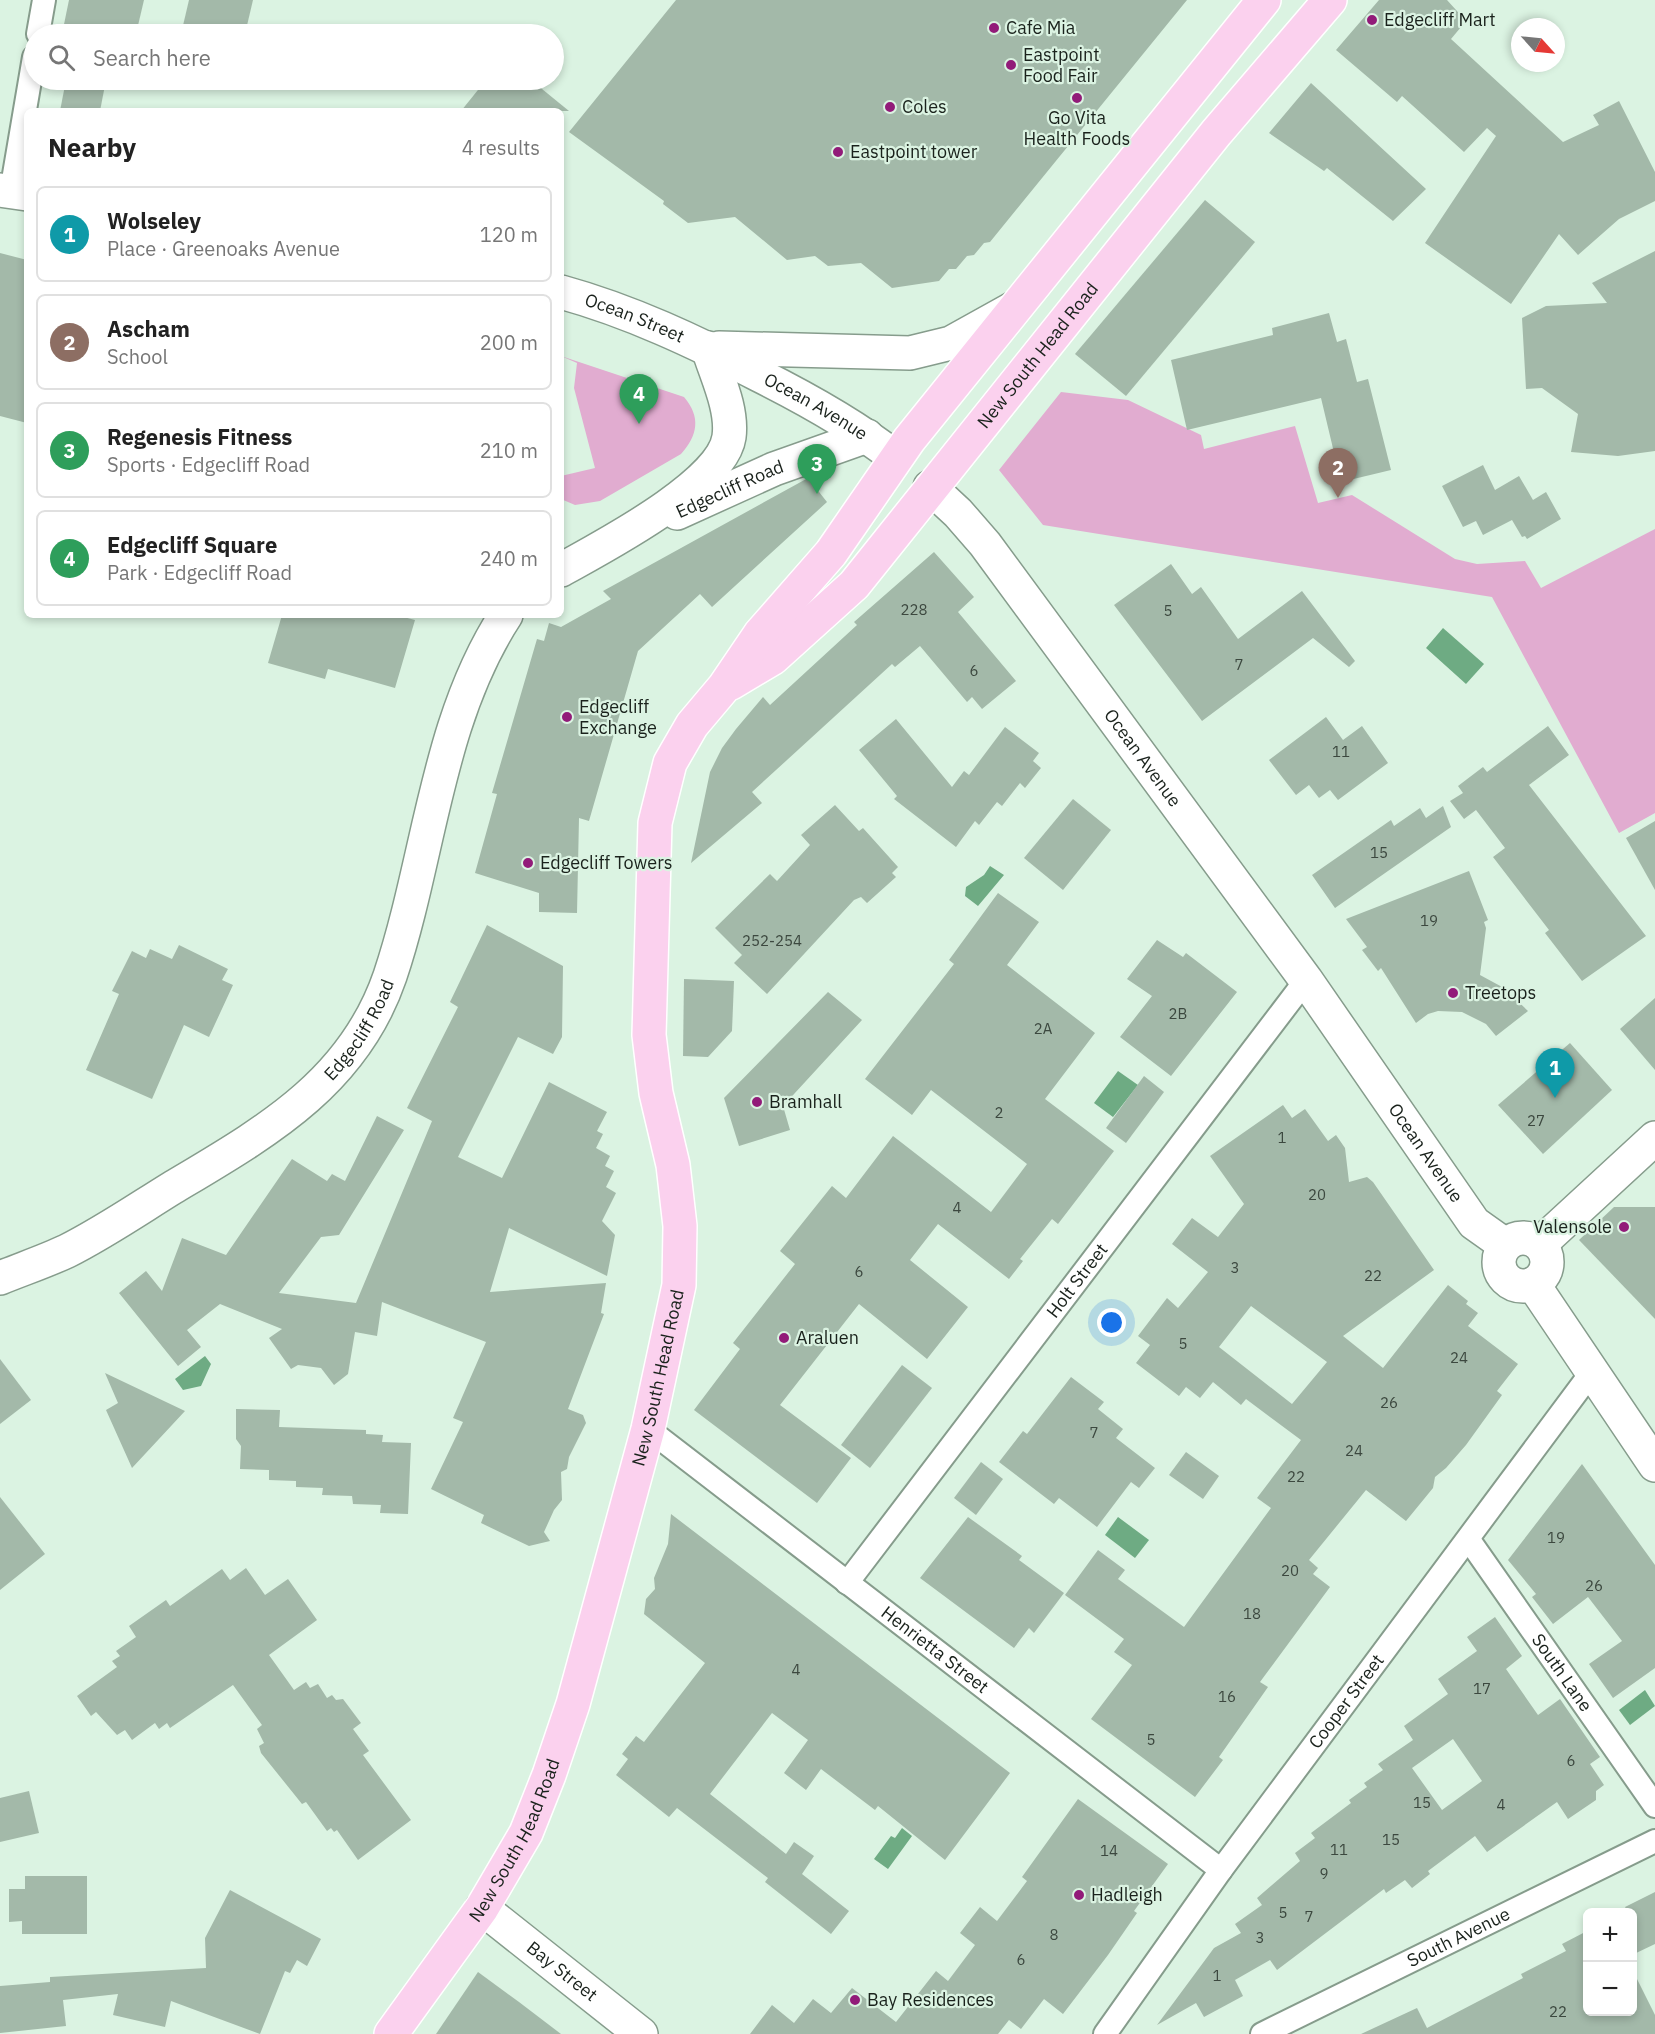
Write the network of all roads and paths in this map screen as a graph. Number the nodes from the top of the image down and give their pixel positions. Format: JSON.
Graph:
{"nodes":[{"id":1,"x":45,"y":0,"type":"edge"},
{"id":2,"x":1264,"y":0,"type":"edge"},
{"id":3,"x":1330,"y":0,"type":"edge"},
{"id":4,"x":40,"y":24,"type":"edge"},
{"id":5,"x":29,"y":90,"type":"edge"},
{"id":6,"x":26,"y":108,"type":"edge"},
{"id":7,"x":24,"y":121,"type":"edge"},
{"id":8,"x":13,"y":192,"type":"edge"},
{"id":9,"x":564,"y":293,"type":"edge"},
{"id":10,"x":1021,"y":304,"type":"junction"},
{"id":11,"x":708,"y":348,"type":"junction"},
{"id":12,"x":867,"y":436,"type":"junction"},
{"id":13,"x":896,"y":458,"type":"junction"},
{"id":14,"x":930,"y":487,"type":"junction"},
{"id":15,"x":628,"y":533,"type":"junction"},
{"id":16,"x":564,"y":568,"type":"edge"},
{"id":17,"x":504,"y":618,"type":"edge"},
{"id":18,"x":724,"y":687,"type":"junction"},
{"id":19,"x":1306,"y":980,"type":"junction"},
{"id":20,"x":1655,"y":1138,"type":"edge"},
{"id":21,"x":1540,"y":1244,"type":"junction"},
{"id":22,"x":1505,"y":1245,"type":"junction"},
{"id":23,"x":0,"y":1278,"type":"edge"},
{"id":24,"x":1533,"y":1284,"type":"junction"},
{"id":25,"x":1591,"y":1372,"type":"junction"},
{"id":26,"x":648,"y":1429,"type":"junction"},
{"id":27,"x":1655,"y":1465,"type":"edge"},
{"id":28,"x":1469,"y":1539,"type":"junction"},
{"id":29,"x":848,"y":1583,"type":"junction"},
{"id":30,"x":1655,"y":1806,"type":"edge"},
{"id":31,"x":1655,"y":1841,"type":"edge"},
{"id":32,"x":1221,"y":1870,"type":"junction"},
{"id":33,"x":482,"y":1908,"type":"junction"},
{"id":34,"x":391,"y":2034,"type":"edge"},
{"id":35,"x":641,"y":2034,"type":"edge"},
{"id":36,"x":1105,"y":2034,"type":"edge"},
{"id":37,"x":1262,"y":2034,"type":"edge"}],
"edges":[{"from":1,"to":4,"type":"street"},
{"from":2,"to":10,"type":"main road","name":"New South Head Road"},
{"from":3,"to":14,"type":"main road","name":"New South Head Road"},
{"from":5,"to":6,"type":"street"},
{"from":7,"to":8,"type":"street"},
{"from":9,"to":11,"type":"street","name":"Ocean Street"},
{"from":10,"to":11,"type":"street"},
{"from":10,"to":13,"type":"main road","name":"New South Head Road"},
{"from":11,"to":12,"type":"street","name":"Ocean Avenue"},
{"from":11,"to":15,"type":"street","name":"Edgecliff Road"},
{"from":12,"to":13,"type":"street","name":"Ocean Avenue"},
{"from":12,"to":15,"type":"street","name":"Edgecliff Road"},
{"from":13,"to":14,"type":"main road","name":"Ocean Avenue"},
{"from":13,"to":18,"type":"main road","name":"New South Head Road"},
{"from":14,"to":18,"type":"main road","name":"New South Head Road"},
{"from":14,"to":19,"type":"street","name":"Ocean Avenue"},
{"from":15,"to":16,"type":"street","name":"Edgecliff Road"},
{"from":17,"to":23,"type":"street","name":"Edgecliff Road"},
{"from":18,"to":26,"type":"main road","name":"New South Head Road"},
{"from":19,"to":22,"type":"street","name":"Ocean Avenue"},
{"from":19,"to":29,"type":"street","name":"Holt Street"},
{"from":20,"to":21,"type":"street"},
{"from":21,"to":22,"type":"street"},
{"from":21,"to":24,"type":"street"},
{"from":22,"to":24,"type":"street"},
{"from":24,"to":25,"type":"street"},
{"from":25,"to":27,"type":"street"},
{"from":25,"to":28,"type":"street","name":"Cooper Street"},
{"from":26,"to":29,"type":"street","name":"Henrietta Street"},
{"from":26,"to":33,"type":"main road","name":"New South Head Road"},
{"from":28,"to":30,"type":"street","name":"South Lane"},
{"from":28,"to":32,"type":"street","name":"Cooper Street"},
{"from":29,"to":32,"type":"street","name":"Henrietta Street"},
{"from":31,"to":37,"type":"street","name":"South Avenue"},
{"from":32,"to":36,"type":"street","name":"Cooper Street"},
{"from":33,"to":34,"type":"main road","name":"New South Head Road"},
{"from":33,"to":35,"type":"street","name":"Bay Street"}]}
